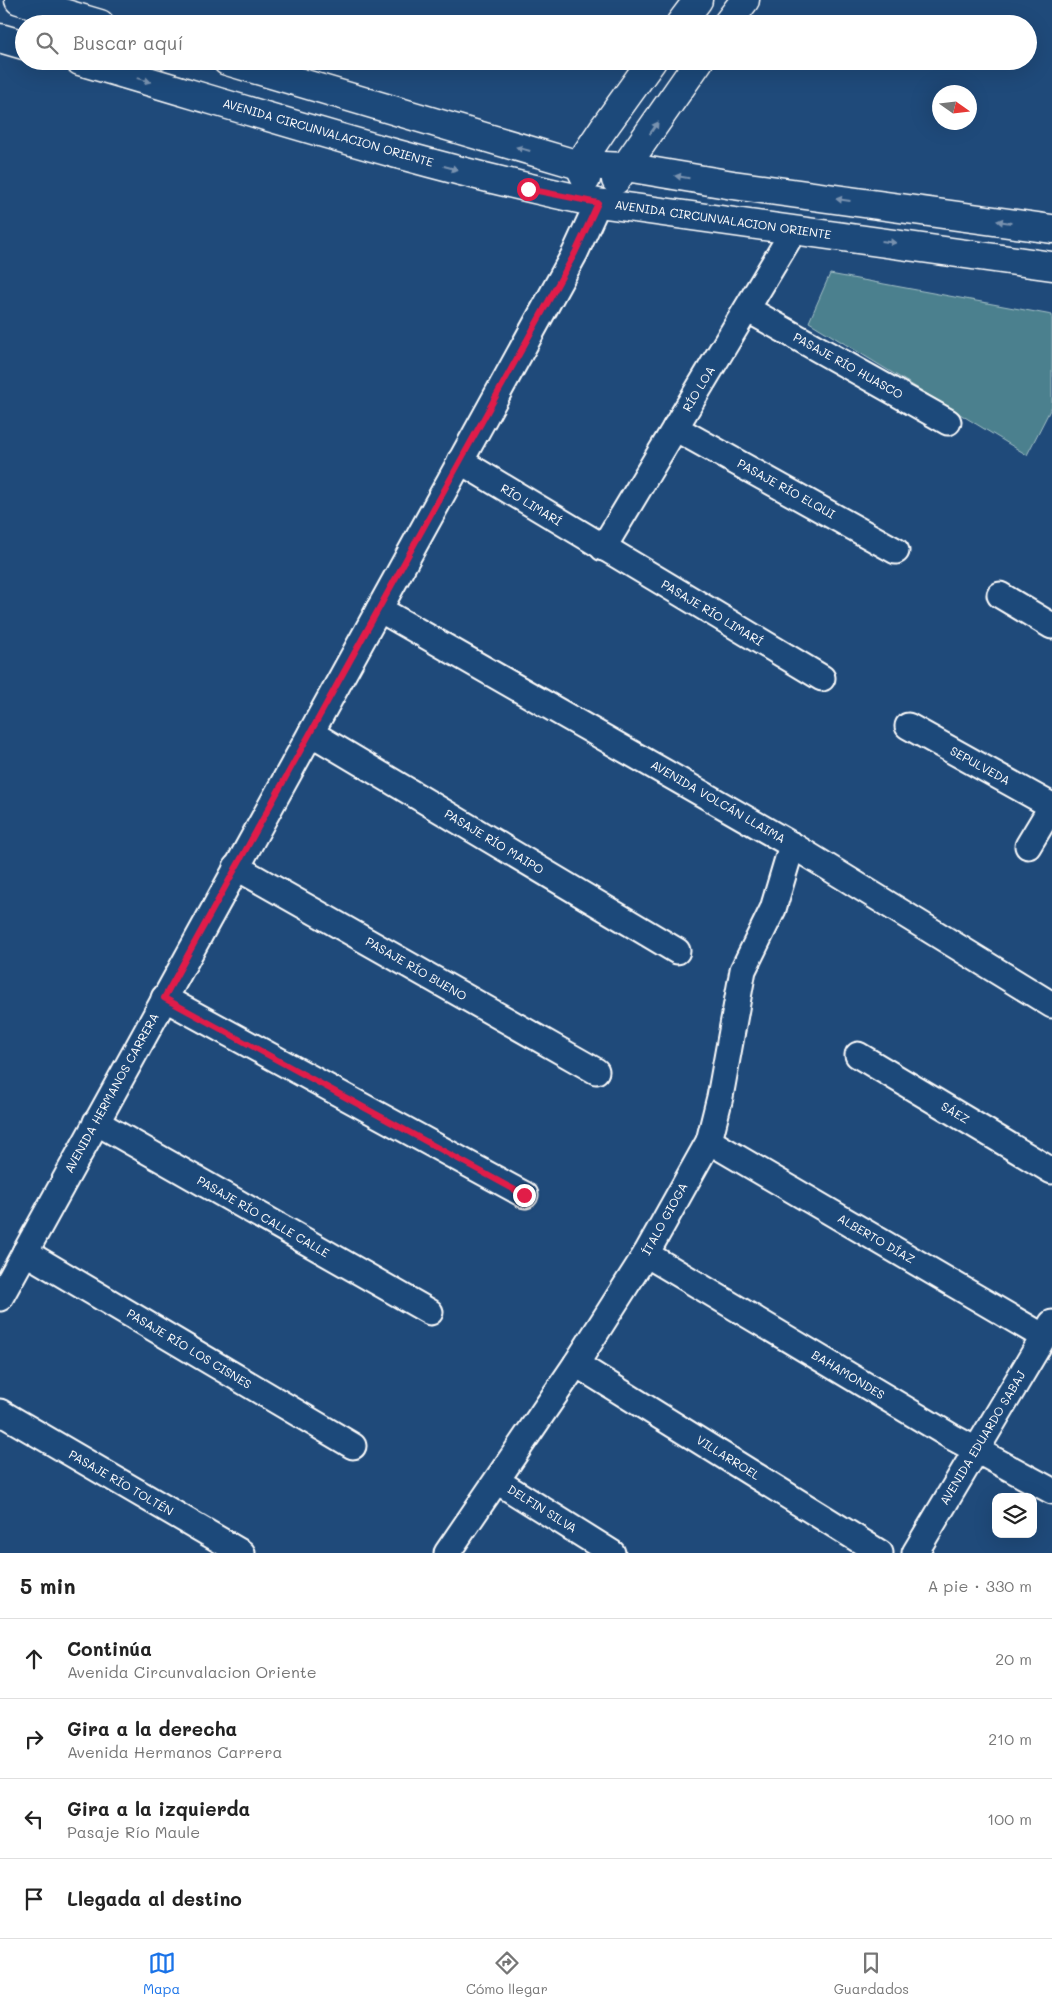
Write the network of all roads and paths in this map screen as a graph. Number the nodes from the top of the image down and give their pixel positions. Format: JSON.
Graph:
{"nodes":[{"id":1,"x":20,"y":0,"type":"edge"},
{"id":2,"x":698,"y":0,"type":"edge"},
{"id":3,"x":746,"y":0,"type":"edge"},
{"id":4,"x":70,"y":15,"type":"edge"},
{"id":5,"x":687,"y":15,"type":"edge"},
{"id":6,"x":734,"y":15,"type":"edge"},
{"id":7,"x":0,"y":38,"type":"edge"},
{"id":8,"x":15,"y":42,"type":"edge"},
{"id":9,"x":111,"y":70,"type":"edge"},
{"id":10,"x":257,"y":70,"type":"edge"},
{"id":11,"x":646,"y":70,"type":"edge"},
{"id":12,"x":693,"y":70,"type":"edge"},
{"id":13,"x":579,"y":166,"type":"junction"},
{"id":14,"x":626,"y":167,"type":"junction"},
{"id":15,"x":598,"y":203,"type":"junction"},
{"id":16,"x":1052,"y":229,"type":"edge"},
{"id":17,"x":794,"y":230,"type":"junction"},
{"id":18,"x":1052,"y":266,"type":"edge"},
{"id":19,"x":747,"y":309,"type":"junction"},
{"id":20,"x":948,"y":422,"type":"dead end"},
{"id":21,"x":676,"y":428,"type":"junction"},
{"id":22,"x":460,"y":461,"type":"junction"},
{"id":23,"x":602,"y":548,"type":"junction"},
{"id":24,"x":896,"y":551,"type":"dead end"},
{"id":25,"x":1000,"y":594,"type":"dead end"},
{"id":26,"x":379,"y":609,"type":"junction"},
{"id":27,"x":1052,"y":626,"type":"edge"},
{"id":28,"x":822,"y":678,"type":"dead end"},
{"id":29,"x":908,"y":726,"type":"dead end"},
{"id":30,"x":311,"y":733,"type":"junction"},
{"id":31,"x":1052,"y":806,"type":"edge"},
{"id":32,"x":792,"y":844,"type":"junction"},
{"id":33,"x":1028,"y":846,"type":"dead end"},
{"id":34,"x":236,"y":867,"type":"junction"},
{"id":35,"x":677,"y":951,"type":"dead end"},
{"id":36,"x":164,"y":998,"type":"junction"},
{"id":37,"x":1052,"y":1005,"type":"edge"},
{"id":38,"x":858,"y":1055,"type":"dead end"},
{"id":39,"x":596,"y":1071,"type":"dead end"},
{"id":40,"x":96,"y":1122,"type":"junction"},
{"id":41,"x":709,"y":1141,"type":"junction"},
{"id":42,"x":1052,"y":1171,"type":"edge"},
{"id":43,"x":524,"y":1195,"type":"dead end"},
{"id":44,"x":25,"y":1252,"type":"junction"},
{"id":45,"x":646,"y":1254,"type":"junction"},
{"id":46,"x":0,"y":1298,"type":"edge"},
{"id":47,"x":430,"y":1312,"type":"dead end"},
{"id":48,"x":1048,"y":1330,"type":"edge"},
{"id":49,"x":576,"y":1364,"type":"junction"},
{"id":50,"x":0,"y":1412,"type":"edge"},
{"id":51,"x":353,"y":1446,"type":"dead end"},
{"id":52,"x":977,"y":1449,"type":"junction"},
{"id":53,"x":497,"y":1481,"type":"junction"},
{"id":54,"x":1052,"y":1491,"type":"edge"},
{"id":55,"x":242,"y":1553,"type":"edge"},
{"id":56,"x":447,"y":1553,"type":"edge"},
{"id":57,"x":612,"y":1553,"type":"edge"},
{"id":58,"x":880,"y":1553,"type":"edge"},
{"id":59,"x":915,"y":1553,"type":"edge"}],
"edges":[{"from":1,"to":4,"type":"street"},
{"from":2,"to":5,"type":"street"},
{"from":3,"to":6,"type":"street"},
{"from":7,"to":8,"type":"street"},
{"from":9,"to":15,"type":"street","name":"AVENIDA CIRCUNVALACION ORIENTE","one_way":true},
{"from":13,"to":10,"type":"street","one_way":true},
{"from":11,"to":13,"type":"street"},
{"from":14,"to":12,"type":"street","name":"AVENIDA HERMANOS CARRERA","one_way":true},
{"from":13,"to":14,"type":"street"},
{"from":13,"to":15,"type":"street"},
{"from":14,"to":15,"type":"street","name":"AVENIDA HERMANOS CARRERA"},
{"from":16,"to":14,"type":"street","one_way":true},
{"from":15,"to":17,"type":"street","name":"AVENIDA CIRCUNVALACION ORIENTE"},
{"from":15,"to":22,"type":"street","name":"AVENIDA HERMANOS CARRERA"},
{"from":17,"to":18,"type":"street","name":"AVENIDA CIRCUNVALACION ORIENTE","one_way":true},
{"from":17,"to":19,"type":"street","name":"RÍO LOA"},
{"from":19,"to":20,"type":"street","name":"PASAJE RÍO HUASCO"},
{"from":19,"to":21,"type":"street","name":"RÍO LOA"},
{"from":21,"to":23,"type":"street","name":"RÍO LOA"},
{"from":21,"to":24,"type":"street","name":"PASAJE RÍO ELQUI"},
{"from":22,"to":23,"type":"street","name":"RÍO LIMARÍ"},
{"from":22,"to":26,"type":"street","name":"AVENIDA HERMANOS CARRERA"},
{"from":23,"to":28,"type":"street","name":"PASAJE RÍO LIMARÍ"},
{"from":25,"to":27,"type":"street"},
{"from":26,"to":30,"type":"street","name":"AVENIDA HERMANOS CARRERA"},
{"from":26,"to":32,"type":"street","name":"AVENIDA VOLCÁN LLAIMA"},
{"from":29,"to":31,"type":"street","name":"SEPULVEDA"},
{"from":30,"to":34,"type":"street","name":"AVENIDA HERMANOS CARRERA"},
{"from":30,"to":35,"type":"street","name":"PASAJE RÍO MAIPO"},
{"from":31,"to":33,"type":"street"},
{"from":32,"to":37,"type":"street","name":"AVENIDA VOLCÁN LLAIMA"},
{"from":32,"to":41,"type":"street","name":"ÍTALO GIOGA"},
{"from":34,"to":36,"type":"street","name":"AVENIDA HERMANOS CARRERA"},
{"from":34,"to":39,"type":"street","name":"PASAJE RÍO BUENO"},
{"from":36,"to":40,"type":"street","name":"AVENIDA HERMANOS CARRERA"},
{"from":36,"to":43,"type":"street"},
{"from":38,"to":42,"type":"street","name":"SÁEZ"},
{"from":40,"to":44,"type":"street","name":"AVENIDA HERMANOS CARRERA"},
{"from":40,"to":47,"type":"street","name":"PASAJE RÍO CALLE CALLE"},
{"from":41,"to":45,"type":"street","name":"ÍTALO GIOGA"},
{"from":41,"to":48,"type":"street","name":"ALBERTO DÍAZ"},
{"from":44,"to":46,"type":"street","name":"AVENIDA HERMANOS CARRERA"},
{"from":44,"to":51,"type":"street","name":"PASAJE RÍO LOS CISNES"},
{"from":45,"to":49,"type":"street","name":"ÍTALO GIOGA"},
{"from":45,"to":52,"type":"street","name":"BAHAMONDES"},
{"from":48,"to":52,"type":"street","name":"AVENIDA EDUARDO SABAJ"},
{"from":49,"to":53,"type":"street","name":"ÍTALO GIOGA"},
{"from":49,"to":58,"type":"street","name":"VILLARROEL"},
{"from":50,"to":55,"type":"street","name":"PASAJE RÍO TOLTÉN"},
{"from":52,"to":54,"type":"street","name":"BAHAMONDES"},
{"from":52,"to":59,"type":"street","name":"AVENIDA EDUARDO SABAJ"},
{"from":53,"to":56,"type":"street","name":"ÍTALO GIOGA"},
{"from":53,"to":57,"type":"street","name":"DELFIN SILVA"}]}
